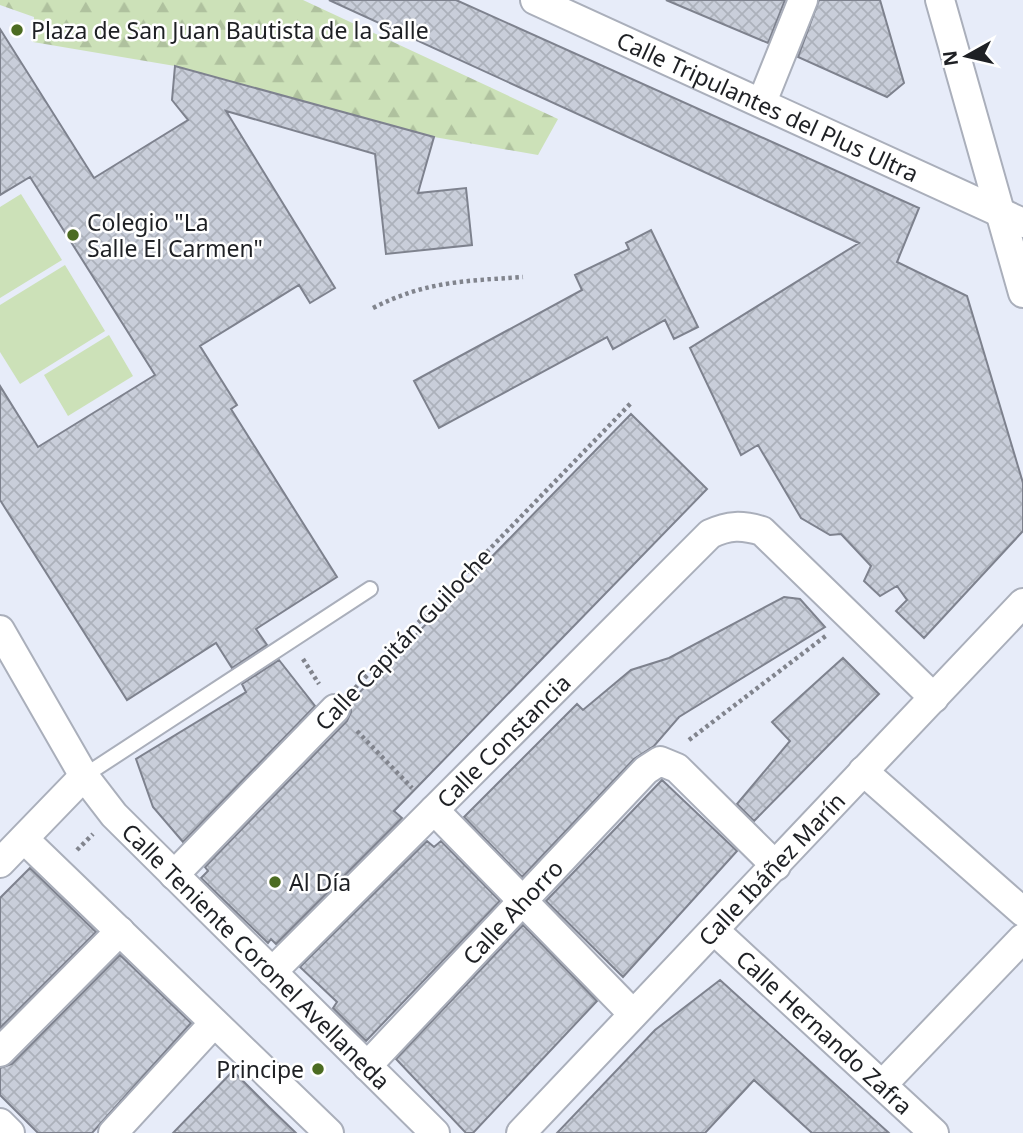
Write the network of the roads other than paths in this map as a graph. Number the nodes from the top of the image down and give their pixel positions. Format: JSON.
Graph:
{"nodes":[{"id":1,"x":536,"y":0,"type":"edge"},
{"id":2,"x":803,"y":0,"type":"edge"},
{"id":3,"x":940,"y":0,"type":"edge"},
{"id":4,"x":762,"y":102,"type":"junction"},
{"id":5,"x":1012,"y":217,"type":"edge"},
{"id":6,"x":1023,"y":293,"type":"edge"},
{"id":7,"x":370,"y":589,"type":"dead end"},
{"id":8,"x":1023,"y":603,"type":"edge"},
{"id":9,"x":0,"y":630,"type":"edge"},
{"id":10,"x":934,"y":698,"type":"junction"},
{"id":11,"x":335,"y":709,"type":"road end"},
{"id":12,"x":863,"y":771,"type":"junction"},
{"id":13,"x":84,"y":776,"type":"junction"},
{"id":14,"x":434,"y":810,"type":"junction"},
{"id":15,"x":24,"y":838,"type":"junction"},
{"id":16,"x":0,"y":863,"type":"edge"},
{"id":17,"x":776,"y":866,"type":"junction"},
{"id":18,"x":174,"y":875,"type":"junction"},
{"id":19,"x":522,"y":900,"type":"junction"},
{"id":20,"x":1023,"y":912,"type":"edge"},
{"id":21,"x":120,"y":931,"type":"junction"},
{"id":22,"x":715,"y":931,"type":"junction"},
{"id":23,"x":1023,"y":938,"type":"edge"},
{"id":24,"x":272,"y":972,"type":"junction"},
{"id":25,"x":634,"y":1014,"type":"junction"},
{"id":26,"x":214,"y":1023,"type":"junction"},
{"id":27,"x":0,"y":1052,"type":"edge"},
{"id":28,"x":367,"y":1066,"type":"junction"},
{"id":29,"x":883,"y":1084,"type":"junction"},
{"id":30,"x":0,"y":1123,"type":"edge"},
{"id":31,"x":320,"y":1130,"type":"edge"},
{"id":32,"x":10,"y":1133,"type":"edge"},
{"id":33,"x":113,"y":1133,"type":"edge"},
{"id":34,"x":435,"y":1133,"type":"edge"},
{"id":35,"x":521,"y":1133,"type":"edge"},
{"id":36,"x":934,"y":1133,"type":"edge"}],
"edges":[{"from":1,"to":4,"type":"street","name":"Calle Tripulantes del Plus Ultra"},
{"from":2,"to":4,"type":"street"},
{"from":3,"to":5,"type":"street"},
{"from":4,"to":5,"type":"street","name":"Calle Tripulantes del Plus Ultra"},
{"from":5,"to":6,"type":"street"},
{"from":7,"to":13,"type":"lane"},
{"from":8,"to":10,"type":"street","name":"Calle Ibáñez Marín"},
{"from":9,"to":13,"type":"street","name":"Calle Teniente Coronel Avellaneda"},
{"from":10,"to":12,"type":"street","name":"Calle Ibáñez Marín"},
{"from":10,"to":14,"type":"street","name":"Calle Constancia"},
{"from":11,"to":18,"type":"street","name":"Calle Capitán Guiloche"},
{"from":12,"to":17,"type":"street","name":"Calle Ibáñez Marín"},
{"from":12,"to":20,"type":"street"},
{"from":13,"to":15,"type":"street"},
{"from":13,"to":18,"type":"street","name":"Calle Teniente Coronel Avellaneda"},
{"from":14,"to":19,"type":"street"},
{"from":14,"to":24,"type":"street","name":"Calle Constancia"},
{"from":15,"to":16,"type":"street"},
{"from":15,"to":21,"type":"street"},
{"from":17,"to":19,"type":"street","name":"Calle Ahorro"},
{"from":17,"to":22,"type":"street","name":"Calle Ibáñez Marín"},
{"from":18,"to":24,"type":"street","name":"Calle Teniente Coronel Avellaneda"},
{"from":19,"to":25,"type":"street"},
{"from":19,"to":28,"type":"street","name":"Calle Ahorro"},
{"from":21,"to":26,"type":"street"},
{"from":21,"to":27,"type":"street"},
{"from":22,"to":25,"type":"street","name":"Calle Ibáñez Marín"},
{"from":22,"to":29,"type":"street","name":"Calle Hernando Zafra"},
{"from":23,"to":29,"type":"street"},
{"from":24,"to":28,"type":"street","name":"Calle Teniente Coronel Avellaneda"},
{"from":25,"to":35,"type":"street","name":"Calle Ibáñez Marín"},
{"from":26,"to":31,"type":"street"},
{"from":26,"to":33,"type":"street"},
{"from":28,"to":34,"type":"street","name":"Calle Teniente Coronel Avellaneda"},
{"from":29,"to":36,"type":"street","name":"Calle Hernando Zafra"},
{"from":30,"to":32,"type":"street"}]}
